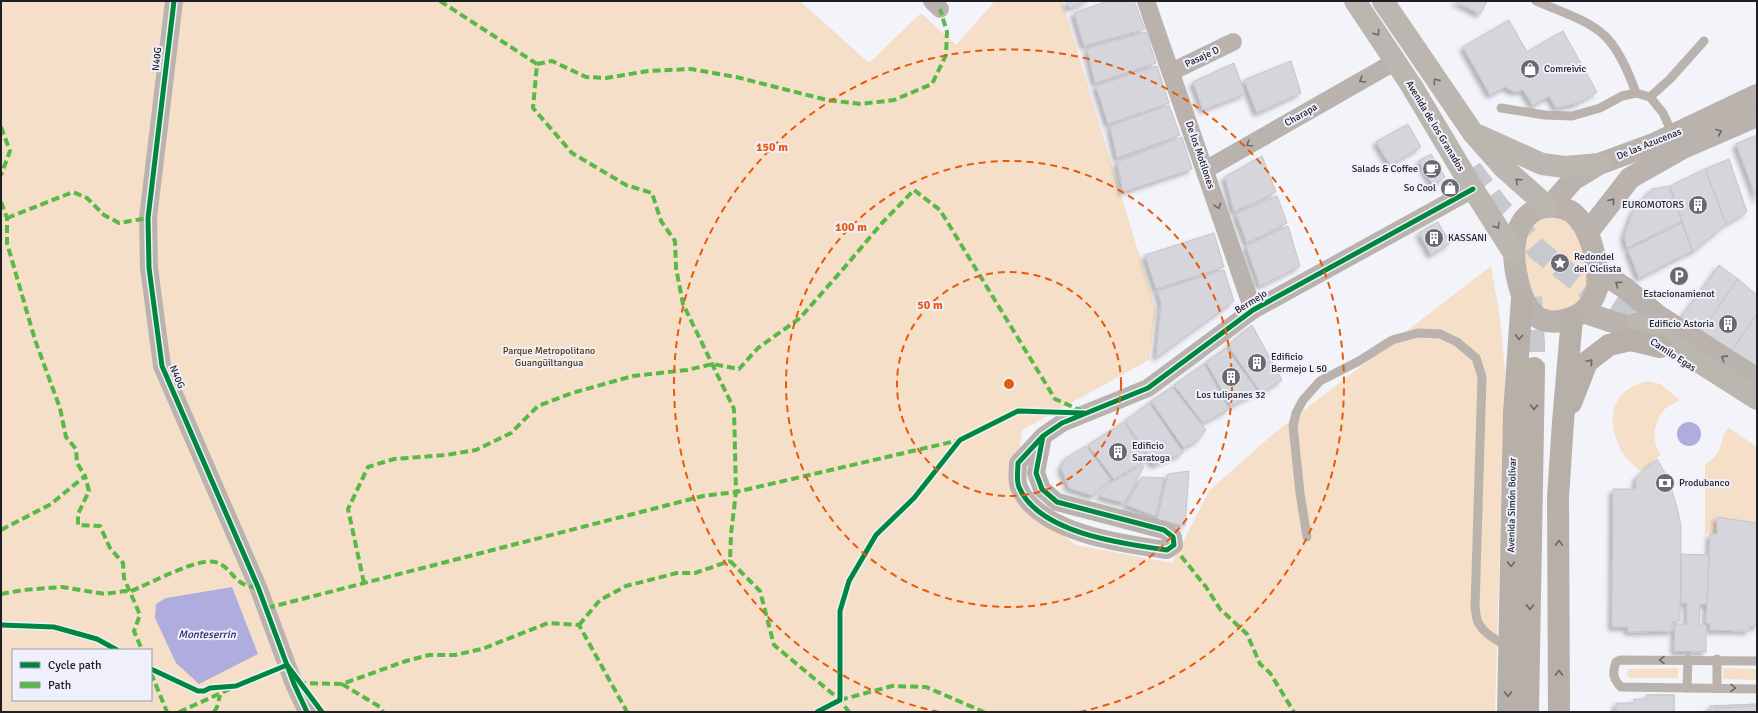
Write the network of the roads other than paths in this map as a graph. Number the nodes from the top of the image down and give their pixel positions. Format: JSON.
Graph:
{"nodes":[{"id":1,"x":174,"y":1,"type":"edge"},
{"id":2,"x":1146,"y":1,"type":"edge"},
{"id":3,"x":1355,"y":1,"type":"edge"},
{"id":4,"x":1383,"y":1,"type":"edge"},
{"id":5,"x":1536,"y":1,"type":"edge"},
{"id":6,"x":1704,"y":41,"type":"dead end"},
{"id":7,"x":1233,"y":42,"type":"dead end"},
{"id":8,"x":1396,"y":61,"type":"junction"},
{"id":9,"x":1171,"y":72,"type":"junction"},
{"id":10,"x":1412,"y":85,"type":"junction"},
{"id":11,"x":1636,"y":93,"type":"junction"},
{"id":12,"x":1757,"y":95,"type":"edge"},
{"id":13,"x":1650,"y":98,"type":"junction"},
{"id":14,"x":1501,"y":108,"type":"dead end"},
{"id":15,"x":1757,"y":116,"type":"edge"},
{"id":16,"x":1473,"y":133,"type":"junction"},
{"id":17,"x":1673,"y":135,"type":"junction"},
{"id":18,"x":1460,"y":154,"type":"tunnel mouth"},
{"id":19,"x":1599,"y":164,"type":"junction"},
{"id":20,"x":1205,"y":170,"type":"junction"},
{"id":21,"x":1473,"y":189,"type":"junction"},
{"id":22,"x":1549,"y":206,"type":"junction"},
{"id":23,"x":1588,"y":232,"type":"junction"},
{"id":24,"x":1513,"y":252,"type":"junction"},
{"id":25,"x":1596,"y":269,"type":"junction"},
{"id":26,"x":1522,"y":298,"type":"junction"},
{"id":27,"x":1253,"y":310,"type":"junction"},
{"id":28,"x":1577,"y":315,"type":"junction"},
{"id":29,"x":1638,"y":323,"type":"tunnel mouth"},
{"id":30,"x":1660,"y":347,"type":"junction"},
{"id":31,"x":1534,"y":368,"type":"tunnel mouth"},
{"id":32,"x":1757,"y":379,"type":"edge"},
{"id":33,"x":1757,"y":399,"type":"edge"},
{"id":34,"x":1757,"y":411,"type":"edge"},
{"id":35,"x":1563,"y":422,"type":"junction"},
{"id":36,"x":1043,"y":436,"type":"junction"},
{"id":37,"x":1307,"y":536,"type":"dead end"},
{"id":38,"x":1509,"y":646,"type":"junction"},
{"id":39,"x":1688,"y":659,"type":"junction"},
{"id":40,"x":1717,"y":660,"type":"junction"},
{"id":41,"x":1757,"y":661,"type":"edge"},
{"id":42,"x":1687,"y":688,"type":"junction"},
{"id":43,"x":1717,"y":688,"type":"junction"},
{"id":44,"x":1757,"y":689,"type":"edge"},
{"id":45,"x":307,"y":712,"type":"edge"},
{"id":46,"x":1508,"y":712,"type":"edge"},
{"id":47,"x":1528,"y":712,"type":"edge"},
{"id":48,"x":1559,"y":712,"type":"edge"}],
"edges":[{"from":1,"to":45,"type":"street","name":"N40G"},
{"from":2,"to":9,"type":"street","name":"De los Motilones"},
{"from":3,"to":8,"type":"main road","name":"Avenida de los Granados","one_way":true},
{"from":16,"to":4,"type":"main road","one_way":true},
{"from":5,"to":11,"type":"lane"},
{"from":6,"to":13,"type":"lane"},
{"from":7,"to":9,"type":"street","name":"Pasaje D"},
{"from":8,"to":10,"type":"main road","name":"Avenida de los Granados"},
{"from":8,"to":20,"type":"street","name":"Charapa","one_way":true},
{"from":9,"to":20,"type":"street","name":"De los Motilones"},
{"from":10,"to":18,"type":"main road"},
{"from":10,"to":21,"type":"main road","name":"Avenida de los Granados"},
{"from":11,"to":13,"type":"lane"},
{"from":11,"to":14,"type":"lane"},
{"from":12,"to":17,"type":"street","name":"De las Azucenas"},
{"from":13,"to":17,"type":"lane"},
{"from":23,"to":15,"type":"street","name":"De las Azucenas","one_way":true},
{"from":16,"to":19,"type":"main road"},
{"from":22,"to":16,"type":"main road","one_way":true},
{"from":17,"to":19,"type":"street","name":"De las Azucenas"},
{"from":19,"to":22,"type":"street","name":"De las Azucenas"},
{"from":20,"to":27,"type":"street","name":"De los Motilones","one_way":true},
{"from":21,"to":24,"type":"main road","name":"Avenida de los Granados","one_way":true},
{"from":21,"to":27,"type":"street","name":"Bermejo"},
{"from":22,"to":23,"type":"street"},
{"from":22,"to":24,"type":"street"},
{"from":23,"to":25,"type":"street"},
{"from":24,"to":26,"type":"street"},
{"from":25,"to":28,"type":"street"},
{"from":32,"to":25,"type":"street","one_way":true},
{"from":26,"to":28,"type":"street"},
{"from":26,"to":38,"type":"highway","name":"Avenida Simón Bolívar","one_way":true},
{"from":27,"to":36,"type":"street","name":"Bermejo"},
{"from":28,"to":30,"type":"street","name":"Camilo Egas"},
{"from":28,"to":35,"type":"highway"},
{"from":29,"to":33,"type":"main road"},
{"from":30,"to":34,"type":"street","name":"Camilo Egas"},
{"from":35,"to":30,"type":"highway","one_way":true},
{"from":31,"to":47,"type":"highway","one_way":true},
{"from":48,"to":35,"type":"highway","one_way":true},
{"from":36,"to":36,"type":"street","name":"Bermejo"},
{"from":37,"to":38,"type":"lane"},
{"from":38,"to":46,"type":"highway","name":"Avenida Simón Bolívar","one_way":true},
{"from":39,"to":40,"type":"lane"},
{"from":39,"to":42,"type":"lane"},
{"from":39,"to":42,"type":"lane","one_way":true},
{"from":40,"to":41,"type":"lane"},
{"from":40,"to":43,"type":"lane"},
{"from":42,"to":43,"type":"lane"},
{"from":43,"to":44,"type":"lane","one_way":true}]}
